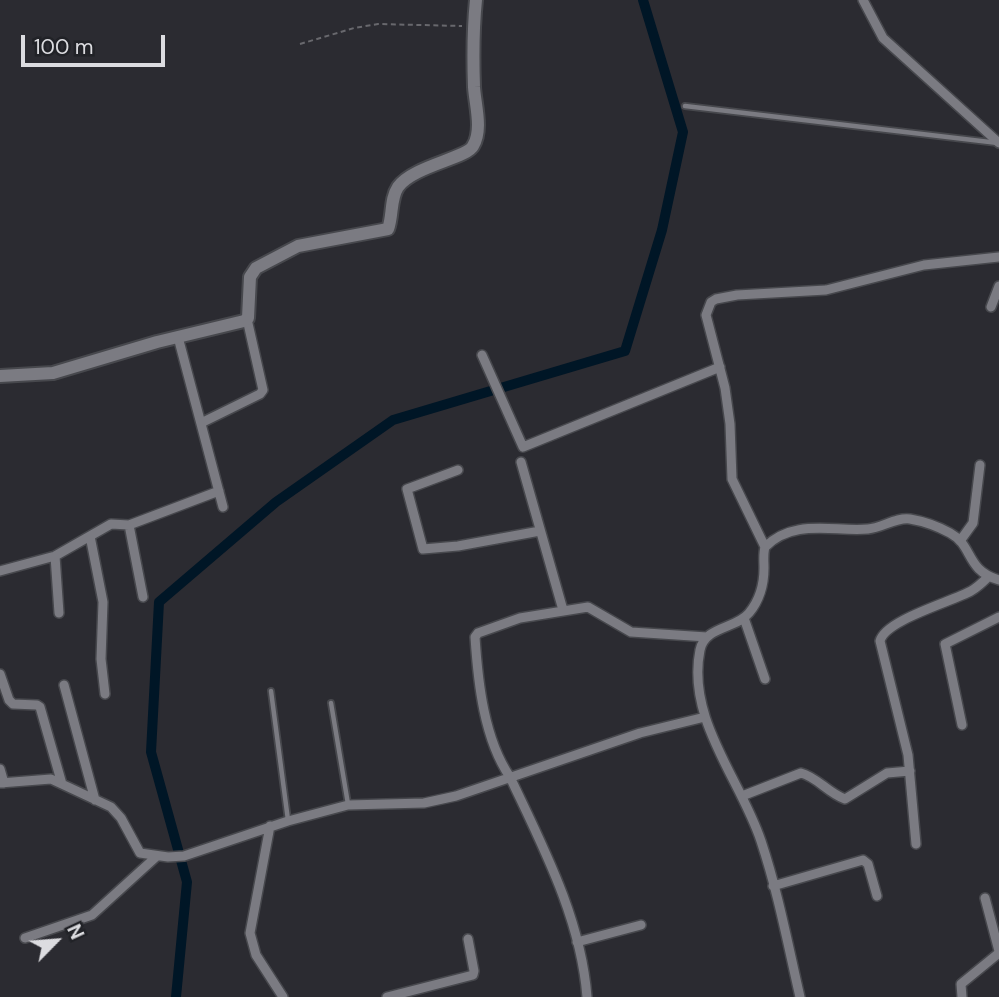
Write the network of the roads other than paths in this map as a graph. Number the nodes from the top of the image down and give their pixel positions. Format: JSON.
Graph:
{"nodes":[{"id":1,"x":477,"y":0,"type":"edge"},
{"id":2,"x":863,"y":0,"type":"edge"},
{"id":3,"x":684,"y":106,"type":"dead end"},
{"id":4,"x":999,"y":143,"type":"edge"},
{"id":5,"x":999,"y":257,"type":"edge"},
{"id":6,"x":999,"y":286,"type":"edge"},
{"id":7,"x":991,"y":307,"type":"dead end"},
{"id":8,"x":247,"y":319,"type":"junction"},
{"id":9,"x":178,"y":337,"type":"junction"},
{"id":10,"x":482,"y":355,"type":"dead end"},
{"id":11,"x":720,"y":367,"type":"junction"},
{"id":12,"x":0,"y":376,"type":"edge"},
{"id":13,"x":201,"y":423,"type":"junction"},
{"id":14,"x":521,"y":462,"type":"dead end"},
{"id":15,"x":980,"y":465,"type":"dead end"},
{"id":16,"x":458,"y":470,"type":"dead end"},
{"id":17,"x":219,"y":491,"type":"junction"},
{"id":18,"x":223,"y":507,"type":"dead end"},
{"id":19,"x":130,"y":525,"type":"junction"},
{"id":20,"x":540,"y":531,"type":"junction"},
{"id":21,"x":90,"y":536,"type":"junction"},
{"id":22,"x":960,"y":541,"type":"junction"},
{"id":23,"x":765,"y":547,"type":"junction"},
{"id":24,"x":55,"y":556,"type":"junction"},
{"id":25,"x":0,"y":571,"type":"edge"},
{"id":26,"x":988,"y":577,"type":"junction"},
{"id":27,"x":999,"y":580,"type":"edge"},
{"id":28,"x":144,"y":597,"type":"dead end"},
{"id":29,"x":563,"y":610,"type":"junction"},
{"id":30,"x":60,"y":612,"type":"dead end"},
{"id":31,"x":999,"y":617,"type":"edge"},
{"id":32,"x":744,"y":618,"type":"junction"},
{"id":33,"x":707,"y":637,"type":"junction"},
{"id":34,"x":0,"y":674,"type":"edge"},
{"id":35,"x":765,"y":679,"type":"dead end"},
{"id":36,"x":64,"y":685,"type":"dead end"},
{"id":37,"x":271,"y":691,"type":"dead end"},
{"id":38,"x":105,"y":694,"type":"dead end"},
{"id":39,"x":331,"y":702,"type":"dead end"},
{"id":40,"x":705,"y":717,"type":"junction"},
{"id":41,"x":962,"y":725,"type":"dead end"},
{"id":42,"x":0,"y":769,"type":"edge"},
{"id":43,"x":910,"y":771,"type":"junction"},
{"id":44,"x":510,"y":777,"type":"junction"},
{"id":45,"x":2,"y":783,"type":"edge"},
{"id":46,"x":62,"y":784,"type":"junction"},
{"id":47,"x":742,"y":796,"type":"junction"},
{"id":48,"x":95,"y":800,"type":"junction"},
{"id":49,"x":348,"y":805,"type":"junction"},
{"id":50,"x":288,"y":821,"type":"junction"},
{"id":51,"x":270,"y":827,"type":"junction"},
{"id":52,"x":916,"y":844,"type":"dead end"},
{"id":53,"x":157,"y":856,"type":"junction"},
{"id":54,"x":774,"y":886,"type":"junction"},
{"id":55,"x":877,"y":896,"type":"dead end"},
{"id":56,"x":985,"y":898,"type":"dead end"},
{"id":57,"x":641,"y":925,"type":"dead end"},
{"id":58,"x":25,"y":938,"type":"dead end"},
{"id":59,"x":468,"y":939,"type":"dead end"},
{"id":60,"x":577,"y":942,"type":"junction"},
{"id":61,"x":999,"y":952,"type":"edge"},
{"id":62,"x":283,"y":997,"type":"edge"},
{"id":63,"x":387,"y":997,"type":"edge"},
{"id":64,"x":587,"y":997,"type":"edge"},
{"id":65,"x":800,"y":997,"type":"edge"},
{"id":66,"x":962,"y":997,"type":"edge"}],
"edges":[{"from":1,"to":8,"type":"street"},
{"from":2,"to":4,"type":"street"},
{"from":3,"to":4,"type":"lane"},
{"from":5,"to":11,"type":"street"},
{"from":6,"to":7,"type":"street"},
{"from":8,"to":9,"type":"street"},
{"from":8,"to":13,"type":"street"},
{"from":9,"to":12,"type":"street"},
{"from":9,"to":13,"type":"street"},
{"from":10,"to":11,"type":"street"},
{"from":11,"to":23,"type":"street"},
{"from":13,"to":17,"type":"street"},
{"from":14,"to":20,"type":"street"},
{"from":15,"to":22,"type":"street"},
{"from":16,"to":20,"type":"street"},
{"from":17,"to":18,"type":"street"},
{"from":17,"to":19,"type":"street"},
{"from":19,"to":21,"type":"street"},
{"from":19,"to":28,"type":"street"},
{"from":20,"to":29,"type":"street"},
{"from":21,"to":24,"type":"street"},
{"from":21,"to":38,"type":"street"},
{"from":22,"to":23,"type":"street"},
{"from":22,"to":26,"type":"street"},
{"from":23,"to":32,"type":"street"},
{"from":24,"to":25,"type":"street"},
{"from":24,"to":30,"type":"street"},
{"from":26,"to":27,"type":"street"},
{"from":26,"to":43,"type":"street"},
{"from":29,"to":33,"type":"street"},
{"from":29,"to":44,"type":"street"},
{"from":31,"to":41,"type":"street"},
{"from":32,"to":33,"type":"street"},
{"from":32,"to":35,"type":"street"},
{"from":33,"to":40,"type":"street"},
{"from":34,"to":46,"type":"street"},
{"from":36,"to":48,"type":"street"},
{"from":37,"to":50,"type":"lane"},
{"from":39,"to":49,"type":"lane"},
{"from":40,"to":44,"type":"street"},
{"from":40,"to":47,"type":"street"},
{"from":42,"to":45,"type":"street"},
{"from":43,"to":47,"type":"street"},
{"from":43,"to":52,"type":"street"},
{"from":44,"to":49,"type":"street"},
{"from":44,"to":60,"type":"street"},
{"from":45,"to":46,"type":"street"},
{"from":46,"to":48,"type":"street"},
{"from":47,"to":54,"type":"street"},
{"from":48,"to":53,"type":"street"},
{"from":49,"to":50,"type":"street"},
{"from":50,"to":51,"type":"street"},
{"from":51,"to":53,"type":"street"},
{"from":51,"to":62,"type":"street"},
{"from":53,"to":58,"type":"street"},
{"from":54,"to":55,"type":"street"},
{"from":54,"to":65,"type":"street"},
{"from":56,"to":61,"type":"street"},
{"from":57,"to":60,"type":"street"},
{"from":59,"to":63,"type":"street"},
{"from":60,"to":64,"type":"street"},
{"from":61,"to":66,"type":"street"}]}
